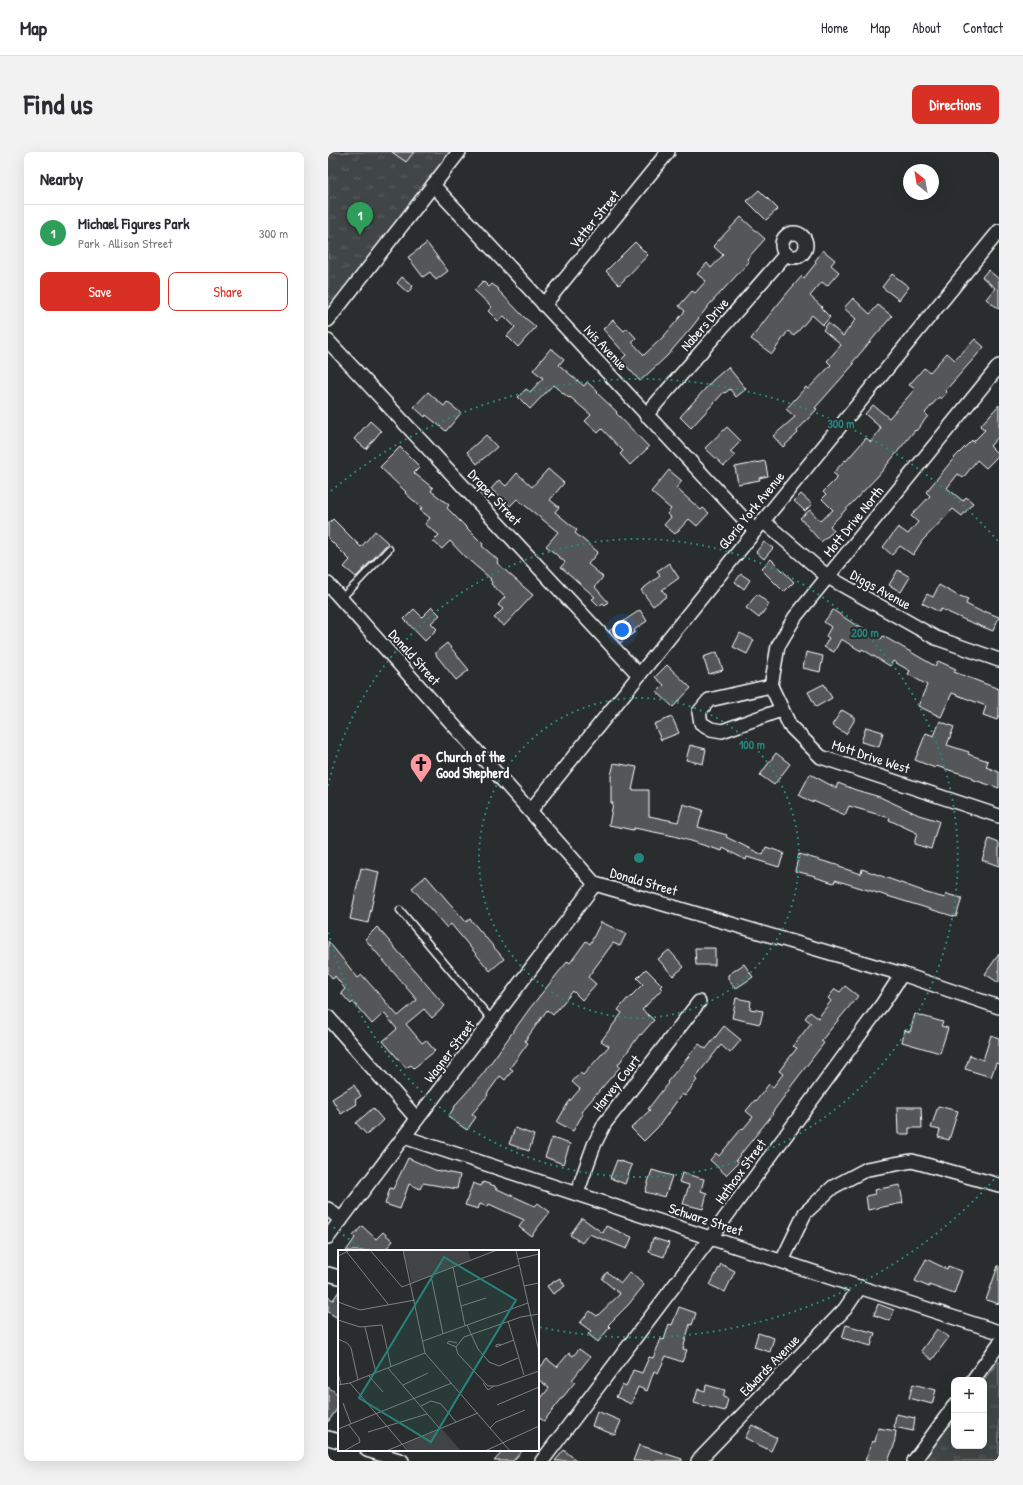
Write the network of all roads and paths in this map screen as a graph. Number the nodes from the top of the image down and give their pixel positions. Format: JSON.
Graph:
{"nodes":[{"id":1,"x":459,"y":152,"type":"edge"},
{"id":2,"x":668,"y":152,"type":"edge"},
{"id":3,"x":433,"y":185,"type":"junction"},
{"id":4,"x":999,"y":231,"type":"edge"},
{"id":5,"x":786,"y":254,"type":"dead end"},
{"id":6,"x":544,"y":305,"type":"junction"},
{"id":7,"x":328,"y":320,"type":"edge"},
{"id":8,"x":328,"y":341,"type":"edge"},
{"id":9,"x":999,"y":366,"type":"edge"},
{"id":10,"x":646,"y":415,"type":"junction"},
{"id":11,"x":759,"y":526,"type":"junction"},
{"id":12,"x":389,"y":549,"type":"dead end"},
{"id":13,"x":828,"y":577,"type":"junction"},
{"id":14,"x":328,"y":584,"type":"edge"},
{"id":15,"x":341,"y":598,"type":"junction"},
{"id":16,"x":999,"y":660,"type":"edge"},
{"id":17,"x":639,"y":675,"type":"junction"},
{"id":18,"x":771,"y":686,"type":"junction"},
{"id":19,"x":781,"y":710,"type":"junction"},
{"id":20,"x":530,"y":811,"type":"junction"},
{"id":21,"x":999,"y":816,"type":"edge"},
{"id":22,"x":596,"y":884,"type":"junction"},
{"id":23,"x":400,"y":910,"type":"dead end"},
{"id":24,"x":902,"y":974,"type":"junction"},
{"id":25,"x":699,"y":1002,"type":"dead end"},
{"id":26,"x":999,"y":1007,"type":"edge"},
{"id":27,"x":328,"y":1017,"type":"edge"},
{"id":28,"x":492,"y":1020,"type":"junction"},
{"id":29,"x":418,"y":1119,"type":"junction"},
{"id":30,"x":404,"y":1137,"type":"junction"},
{"id":31,"x":999,"y":1185,"type":"edge"},
{"id":32,"x":577,"y":1193,"type":"junction"},
{"id":33,"x":328,"y":1209,"type":"edge"},
{"id":34,"x":341,"y":1220,"type":"junction"},
{"id":35,"x":328,"y":1237,"type":"edge"},
{"id":36,"x":711,"y":1237,"type":"junction"},
{"id":37,"x":782,"y":1261,"type":"junction"},
{"id":38,"x":328,"y":1274,"type":"edge"},
{"id":39,"x":338,"y":1277,"type":"edge"},
{"id":40,"x":860,"y":1287,"type":"junction"},
{"id":41,"x":999,"y":1332,"type":"edge"},
{"id":42,"x":999,"y":1344,"type":"edge"},
{"id":43,"x":975,"y":1377,"type":"edge"},
{"id":44,"x":951,"y":1410,"type":"edge"},
{"id":45,"x":328,"y":1438,"type":"edge"},
{"id":46,"x":338,"y":1441,"type":"edge"},
{"id":47,"x":370,"y":1451,"type":"edge"},
{"id":48,"x":402,"y":1461,"type":"edge"},
{"id":49,"x":542,"y":1461,"type":"edge"},
{"id":50,"x":698,"y":1461,"type":"edge"},
{"id":51,"x":914,"y":1461,"type":"edge"}],
"edges":[{"from":1,"to":3,"type":"street"},
{"from":2,"to":6,"type":"street","name":"Vetter Street"},
{"from":3,"to":6,"type":"street","name":"Ivis Avenue"},
{"from":3,"to":7,"type":"street"},
{"from":4,"to":11,"type":"street","name":"Gloria York Avenue"},
{"from":5,"to":10,"type":"street","name":"Nabers Drive"},
{"from":6,"to":10,"type":"street","name":"Ivis Avenue"},
{"from":8,"to":17,"type":"street","name":"Draper Street"},
{"from":9,"to":13,"type":"street","name":"Mott Drive North"},
{"from":10,"to":11,"type":"street","name":"Ivis Avenue"},
{"from":11,"to":13,"type":"street","name":"Diggs Avenue"},
{"from":11,"to":17,"type":"street","name":"Gloria York Avenue"},
{"from":12,"to":15,"type":"lane"},
{"from":13,"to":16,"type":"street","name":"Diggs Avenue"},
{"from":13,"to":18,"type":"street","name":"Mott Drive North"},
{"from":14,"to":15,"type":"street","name":"Donald Street"},
{"from":15,"to":20,"type":"street","name":"Donald Street"},
{"from":17,"to":20,"type":"street","name":"Gloria York Avenue"},
{"from":18,"to":19,"type":"street"},
{"from":18,"to":19,"type":"street"},
{"from":19,"to":21,"type":"street","name":"Mott Drive West"},
{"from":20,"to":22,"type":"street","name":"Donald Street"},
{"from":22,"to":24,"type":"street","name":"Donald Street"},
{"from":22,"to":28,"type":"street","name":"Wagner Street"},
{"from":23,"to":28,"type":"lane"},
{"from":24,"to":26,"type":"street","name":"Donald Street"},
{"from":24,"to":36,"type":"street","name":"Hathcox Street"},
{"from":25,"to":32,"type":"street","name":"Harvey Court"},
{"from":27,"to":29,"type":"street"},
{"from":28,"to":29,"type":"street","name":"Wagner Street"},
{"from":29,"to":30,"type":"street","name":"Wagner Street"},
{"from":30,"to":32,"type":"street","name":"Schwarz Street"},
{"from":30,"to":34,"type":"street","name":"Wagner Street"},
{"from":31,"to":37,"type":"street"},
{"from":32,"to":36,"type":"street","name":"Schwarz Street"},
{"from":33,"to":34,"type":"street"},
{"from":34,"to":35,"type":"street","name":"Wagner Street"},
{"from":36,"to":37,"type":"street","name":"Schwarz Street"},
{"from":36,"to":49,"type":"street","name":"Hathcox Street"},
{"from":37,"to":40,"type":"street","name":"Schwarz Street"},
{"from":38,"to":39,"type":"street"},
{"from":40,"to":41,"type":"street","name":"Schwarz Street"},
{"from":40,"to":50,"type":"street","name":"Edwards Avenue"},
{"from":42,"to":43,"type":"street"},
{"from":44,"to":51,"type":"street"},
{"from":45,"to":46,"type":"street"},
{"from":47,"to":48,"type":"street"}]}
